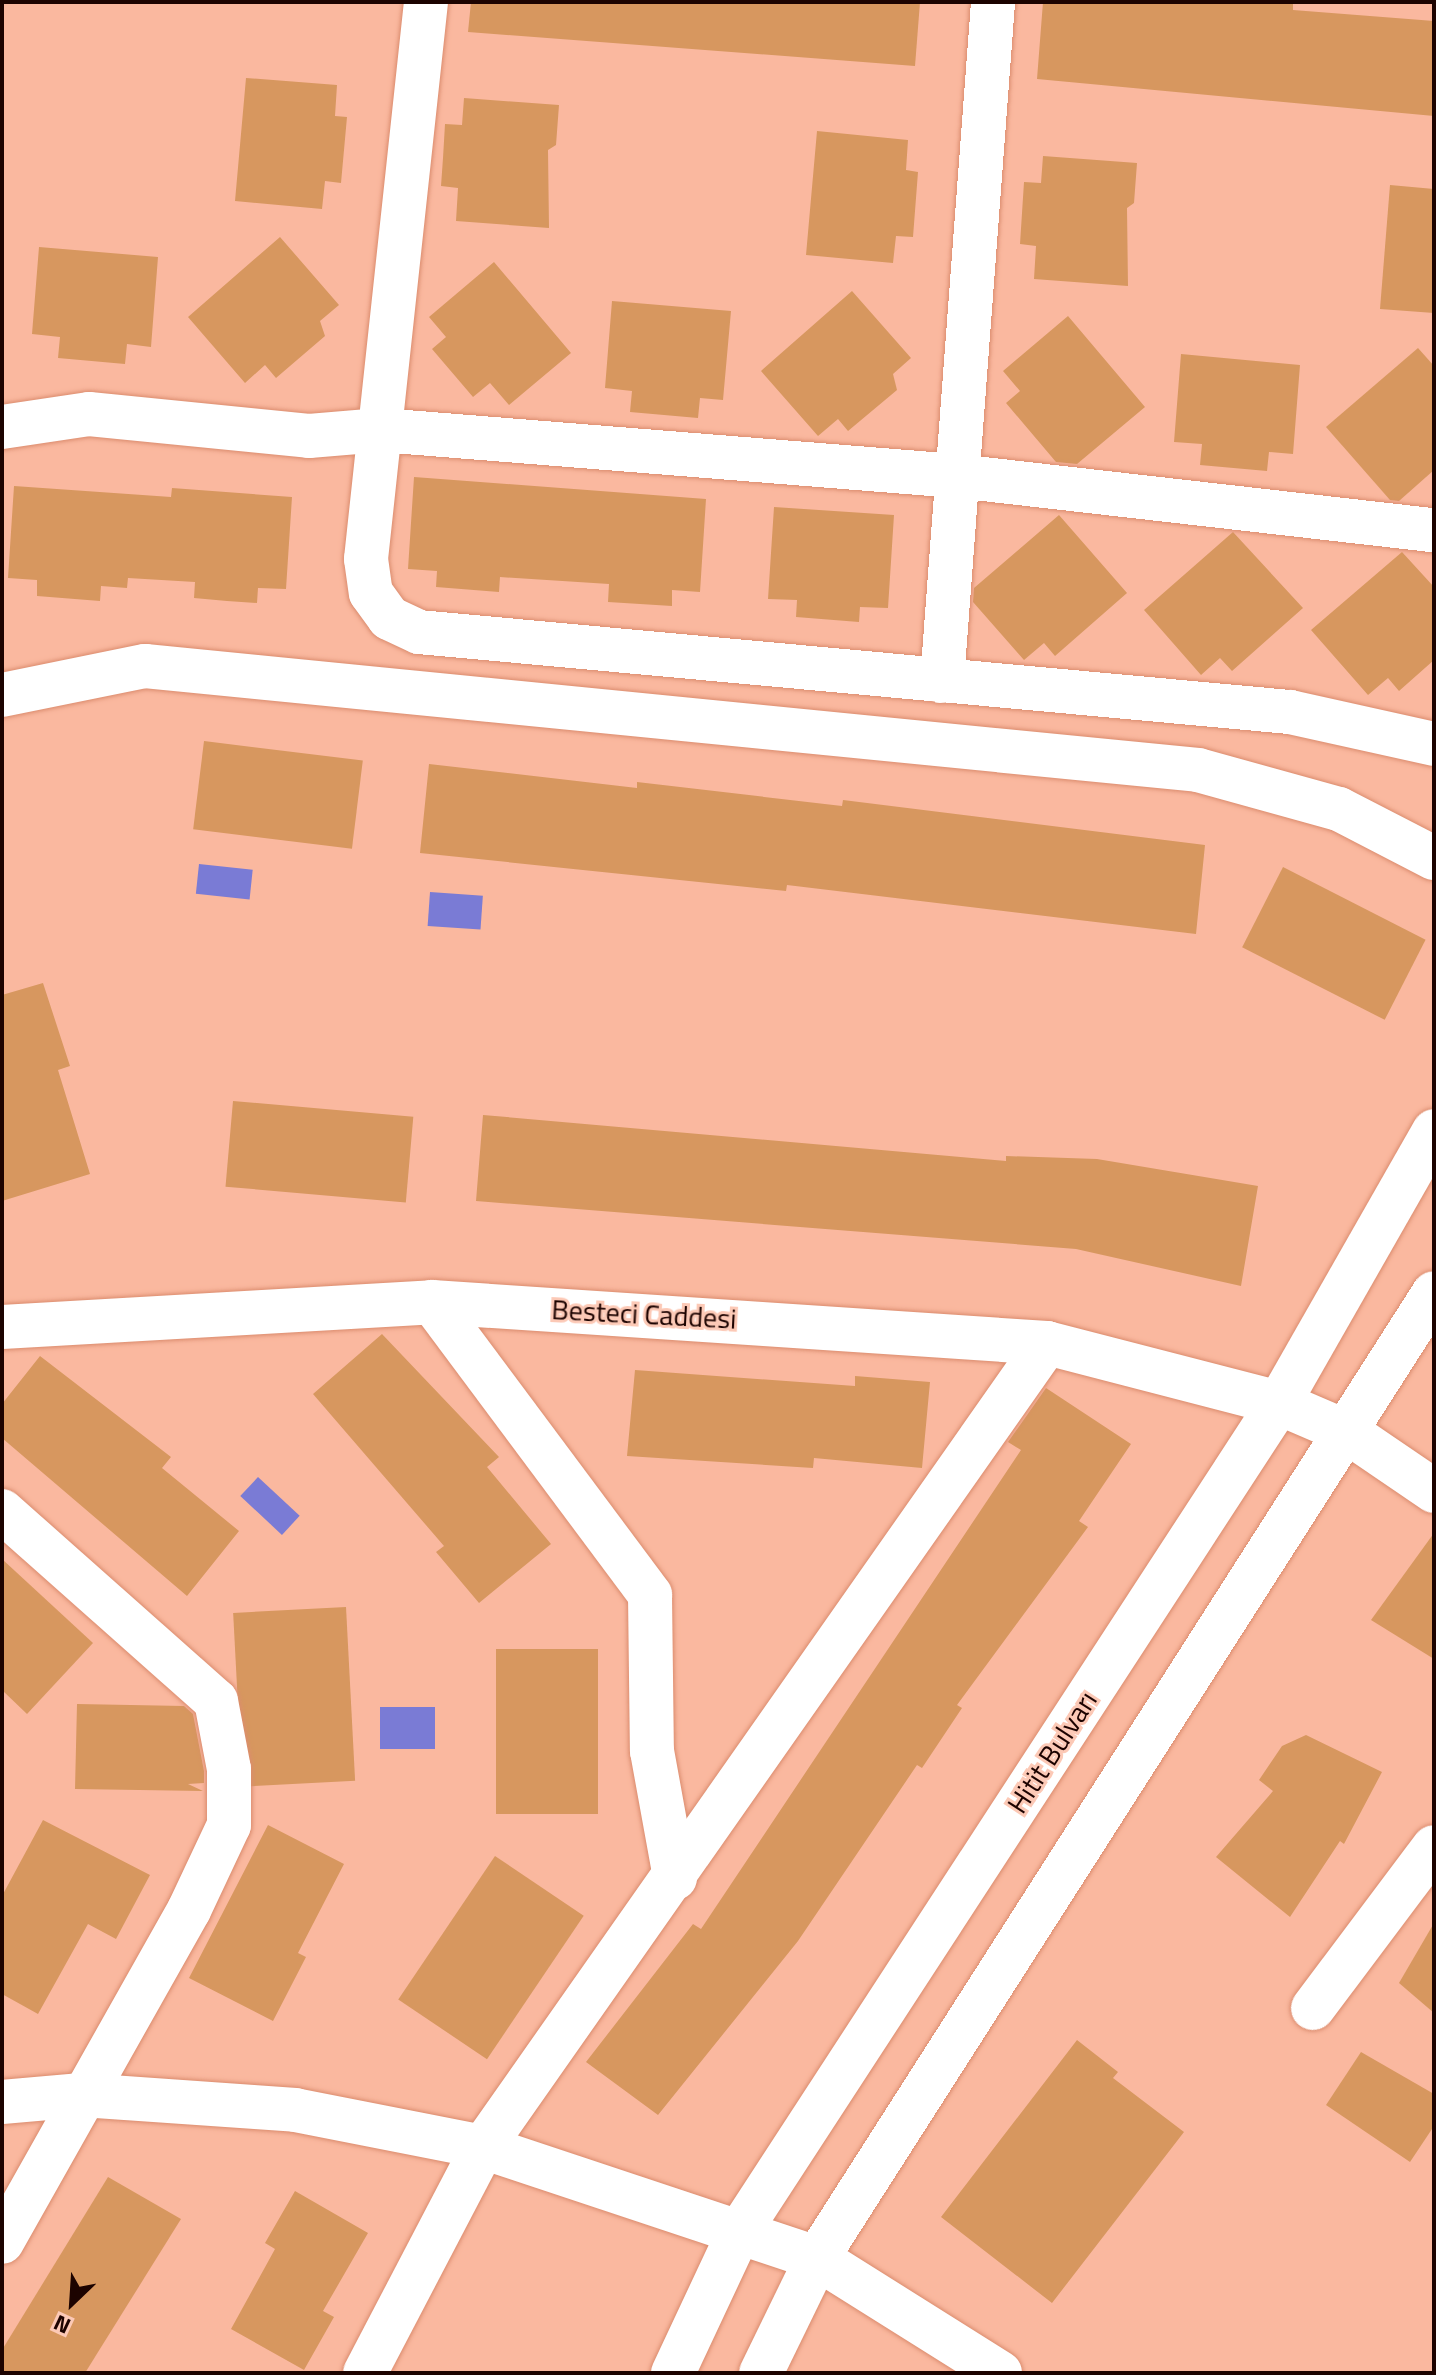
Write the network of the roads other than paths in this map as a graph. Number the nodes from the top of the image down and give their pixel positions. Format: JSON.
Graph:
{"nodes":[{"id":1,"x":426,"y":2,"type":"edge"},
{"id":2,"x":993,"y":2,"type":"edge"},
{"id":3,"x":2,"y":427,"type":"edge"},
{"id":4,"x":381,"y":430,"type":"junction"},
{"id":5,"x":957,"y":476,"type":"junction"},
{"id":6,"x":1434,"y":530,"type":"edge"},
{"id":7,"x":942,"y":681,"type":"junction"},
{"id":8,"x":2,"y":695,"type":"edge"},
{"id":9,"x":1434,"y":744,"type":"edge"},
{"id":10,"x":1434,"y":858,"type":"edge"},
{"id":11,"x":1434,"y":1131,"type":"edge"},
{"id":12,"x":1434,"y":1293,"type":"edge"},
{"id":13,"x":432,"y":1302,"type":"junction"},
{"id":14,"x":2,"y":1327,"type":"edge"},
{"id":15,"x":1047,"y":1343,"type":"junction"},
{"id":16,"x":1279,"y":1403,"type":"junction"},
{"id":17,"x":1349,"y":1433,"type":"junction"},
{"id":18,"x":1434,"y":1491,"type":"edge"},
{"id":19,"x":2,"y":1511,"type":"edge"},
{"id":20,"x":1434,"y":1847,"type":"edge"},
{"id":21,"x":675,"y":1878,"type":"junction"},
{"id":22,"x":1313,"y":2008,"type":"dead end"},
{"id":23,"x":82,"y":2095,"type":"junction"},
{"id":24,"x":2,"y":2102,"type":"edge"},
{"id":25,"x":483,"y":2147,"type":"junction"},
{"id":26,"x":739,"y":2232,"type":"junction"},
{"id":27,"x":2,"y":2242,"type":"edge"},
{"id":28,"x":817,"y":2258,"type":"junction"},
{"id":29,"x":365,"y":2373,"type":"edge"},
{"id":30,"x":673,"y":2373,"type":"edge"},
{"id":31,"x":761,"y":2373,"type":"edge"},
{"id":32,"x":1000,"y":2373,"type":"edge"}],
"edges":[{"from":1,"to":4,"type":"street"},
{"from":2,"to":5,"type":"street"},
{"from":3,"to":4,"type":"street"},
{"from":4,"to":5,"type":"street"},
{"from":4,"to":7,"type":"street"},
{"from":5,"to":6,"type":"street"},
{"from":5,"to":7,"type":"street"},
{"from":7,"to":9,"type":"street"},
{"from":8,"to":10,"type":"street"},
{"from":11,"to":16,"type":"street","name":"Hitit Bulvarı"},
{"from":12,"to":17,"type":"street"},
{"from":13,"to":14,"type":"street","name":"Besteci Caddesi"},
{"from":13,"to":15,"type":"street","name":"Besteci Caddesi"},
{"from":13,"to":21,"type":"street"},
{"from":15,"to":16,"type":"street","name":"Besteci Caddesi"},
{"from":15,"to":21,"type":"street"},
{"from":16,"to":17,"type":"street","name":"Besteci Caddesi"},
{"from":16,"to":26,"type":"street","name":"Hitit Bulvarı"},
{"from":17,"to":18,"type":"street"},
{"from":17,"to":28,"type":"street"},
{"from":19,"to":23,"type":"street"},
{"from":20,"to":22,"type":"street"},
{"from":21,"to":25,"type":"street"},
{"from":23,"to":24,"type":"street"},
{"from":23,"to":25,"type":"street"},
{"from":23,"to":27,"type":"street"},
{"from":25,"to":26,"type":"street"},
{"from":25,"to":29,"type":"street"},
{"from":26,"to":28,"type":"street"},
{"from":26,"to":30,"type":"street","name":"Hitit Bulvarı"},
{"from":28,"to":31,"type":"street"},
{"from":28,"to":32,"type":"street"}]}
